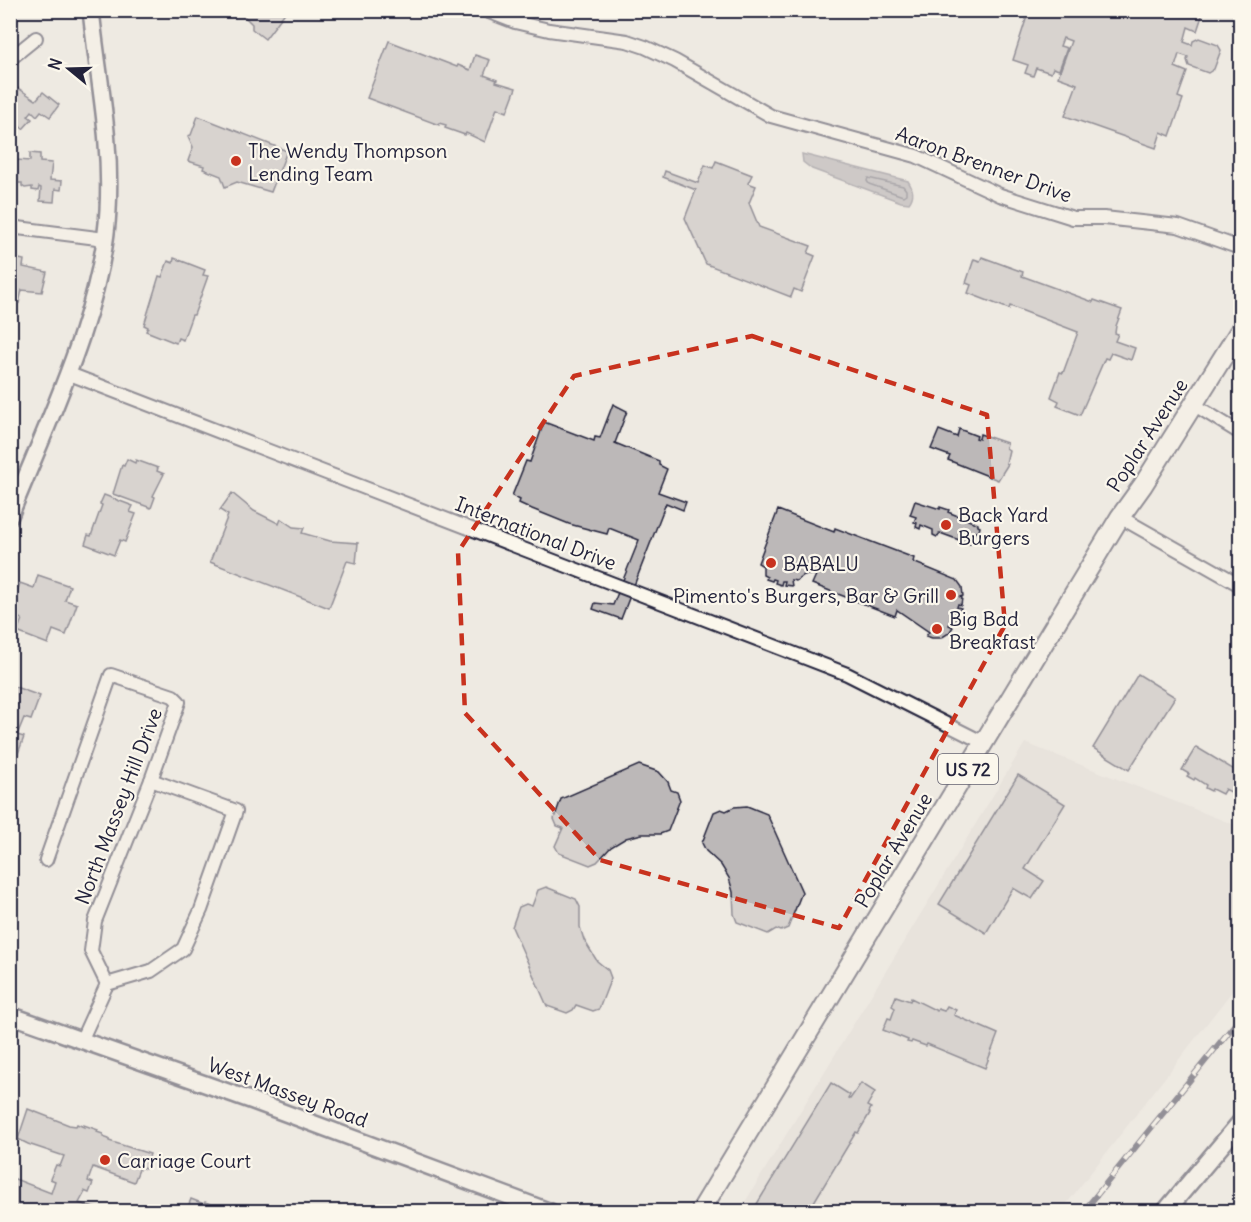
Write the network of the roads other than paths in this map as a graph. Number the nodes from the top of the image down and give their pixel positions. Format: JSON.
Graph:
{"nodes":[{"id":1,"x":92,"y":10,"type":"edge"},
{"id":2,"x":484,"y":10,"type":"edge"},
{"id":3,"x":36,"y":38,"type":"dead end"},
{"id":4,"x":10,"y":59,"type":"edge"},
{"id":5,"x":10,"y":227,"type":"edge"},
{"id":6,"x":105,"y":239,"type":"junction"},
{"id":7,"x":1240,"y":248,"type":"edge"},
{"id":8,"x":1240,"y":330,"type":"edge"},
{"id":9,"x":67,"y":373,"type":"junction"},
{"id":10,"x":1193,"y":404,"type":"junction"},
{"id":11,"x":1240,"y":433,"type":"edge"},
{"id":12,"x":10,"y":516,"type":"edge"},
{"id":13,"x":1120,"y":518,"type":"junction"},
{"id":14,"x":1240,"y":585,"type":"edge"},
{"id":15,"x":984,"y":744,"type":"junction"},
{"id":16,"x":151,"y":780,"type":"junction"},
{"id":17,"x":46,"y":860,"type":"dead end"},
{"id":18,"x":107,"y":984,"type":"junction"},
{"id":19,"x":10,"y":1015,"type":"edge"},
{"id":20,"x":81,"y":1041,"type":"junction"},
{"id":21,"x":1240,"y":1123,"type":"edge"},
{"id":22,"x":551,"y":1212,"type":"edge"},
{"id":23,"x":700,"y":1212,"type":"edge"},
{"id":24,"x":1165,"y":1212,"type":"edge"}],
"edges":[{"from":1,"to":6,"type":"street"},
{"from":2,"to":7,"type":"street","name":"Aaron Brenner Drive"},
{"from":3,"to":4,"type":"street"},
{"from":5,"to":6,"type":"street"},
{"from":6,"to":9,"type":"street"},
{"from":8,"to":10,"type":"main road","name":"Poplar Avenue","number":"US 72"},
{"from":9,"to":12,"type":"street"},
{"from":9,"to":15,"type":"street","name":"International Drive"},
{"from":10,"to":11,"type":"street"},
{"from":10,"to":13,"type":"main road","name":"Poplar Avenue","number":"US 72"},
{"from":13,"to":14,"type":"street"},
{"from":13,"to":15,"type":"main road","name":"Poplar Avenue","number":"US 72"},
{"from":15,"to":23,"type":"main road","name":"Poplar Avenue","number":"US 72"},
{"from":16,"to":17,"type":"street","name":"North Massey Hill Drive"},
{"from":16,"to":18,"type":"street","name":"North Massey Hill Drive"},
{"from":16,"to":18,"type":"street"},
{"from":18,"to":20,"type":"street"},
{"from":19,"to":20,"type":"street","name":"West Massey Road"},
{"from":20,"to":22,"type":"street","name":"West Massey Road"},
{"from":21,"to":24,"type":"main road"}]}
